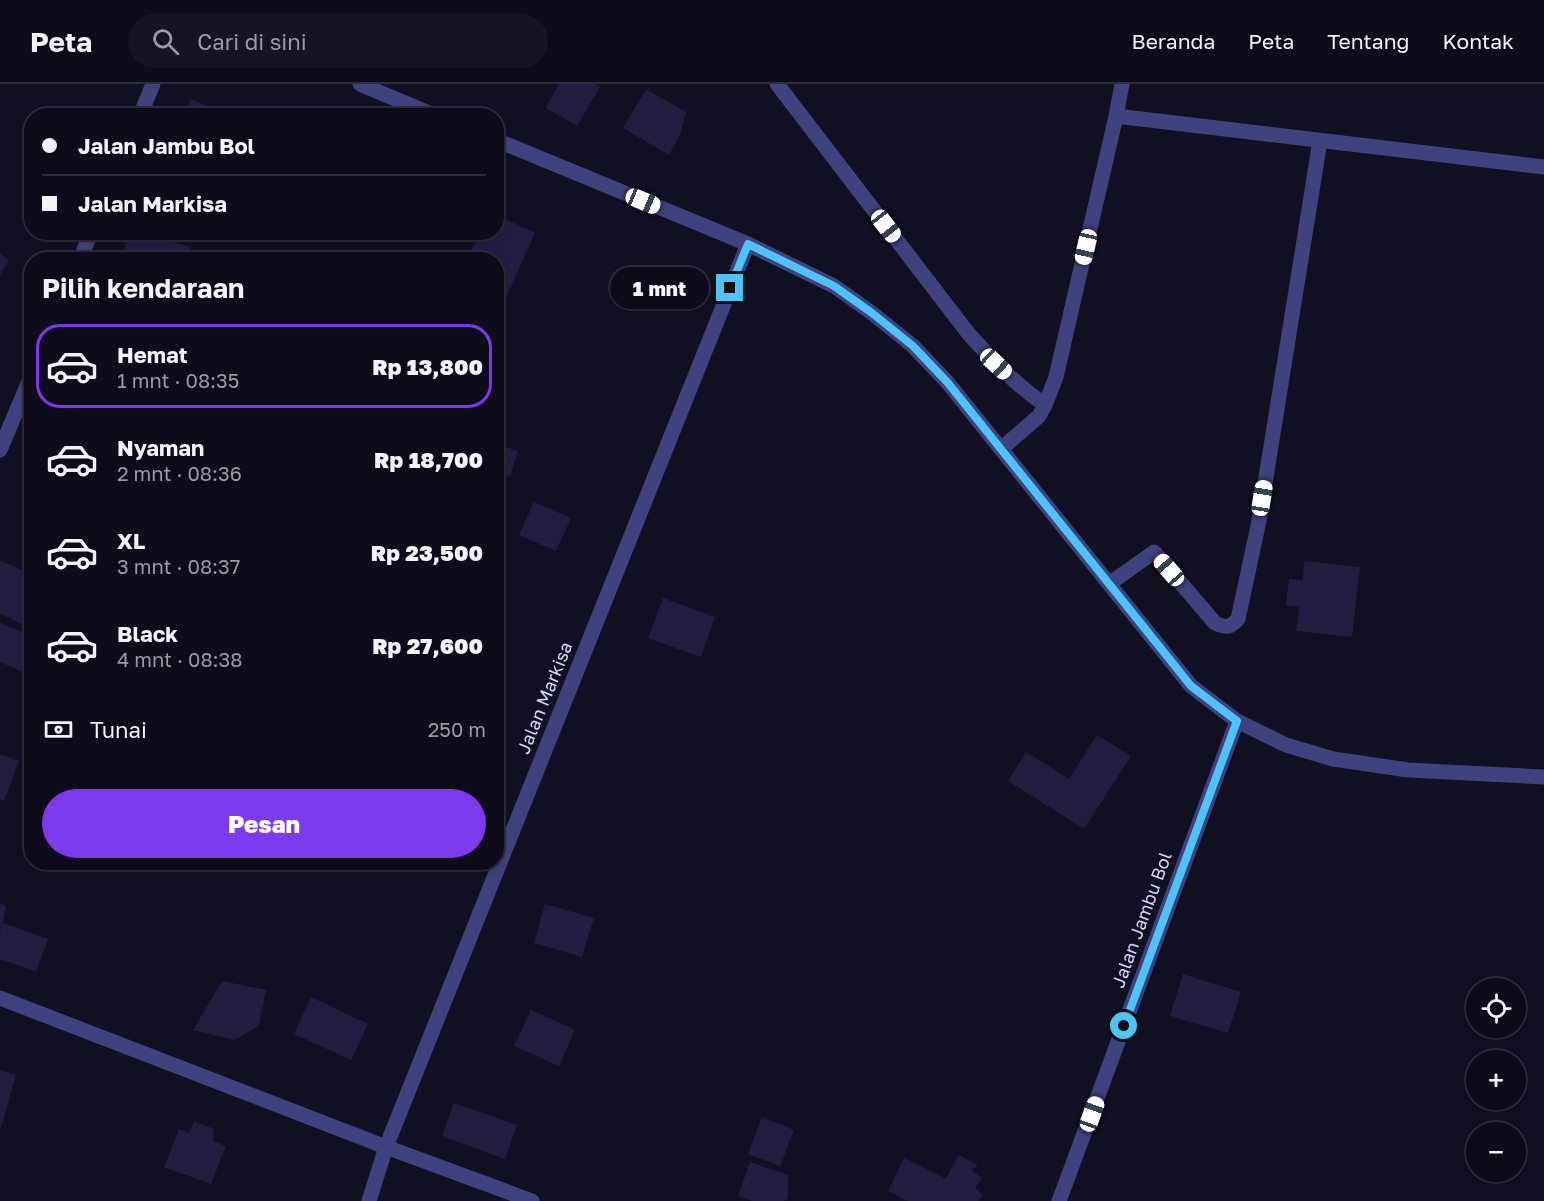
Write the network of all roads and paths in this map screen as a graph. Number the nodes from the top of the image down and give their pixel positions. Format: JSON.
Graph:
{"nodes":[{"id":1,"x":153,"y":84,"type":"edge"},
{"id":2,"x":360,"y":84,"type":"edge"},
{"id":3,"x":777,"y":84,"type":"edge"},
{"id":4,"x":1122,"y":84,"type":"edge"},
{"id":5,"x":143,"y":108,"type":"edge"},
{"id":6,"x":417,"y":108,"type":"edge"},
{"id":7,"x":1116,"y":116,"type":"junction"},
{"id":8,"x":1320,"y":141,"type":"junction"},
{"id":9,"x":504,"y":144,"type":"edge"},
{"id":10,"x":1544,"y":167,"type":"edge"},
{"id":11,"x":748,"y":244,"type":"junction"},
{"id":12,"x":24,"y":393,"type":"edge"},
{"id":13,"x":1042,"y":410,"type":"junction"},
{"id":14,"x":1001,"y":449,"type":"junction"},
{"id":15,"x":0,"y":450,"type":"edge"},
{"id":16,"x":1109,"y":584,"type":"junction"},
{"id":17,"x":1237,"y":721,"type":"junction"},
{"id":18,"x":1544,"y":777,"type":"edge"},
{"id":19,"x":504,"y":853,"type":"edge"},
{"id":20,"x":497,"y":870,"type":"edge"},
{"id":21,"x":0,"y":999,"type":"edge"},
{"id":22,"x":386,"y":1147,"type":"junction"},
{"id":23,"x":369,"y":1201,"type":"edge"},
{"id":24,"x":532,"y":1201,"type":"edge"},
{"id":25,"x":1059,"y":1201,"type":"edge"}],
"edges":[{"from":1,"to":5,"type":"street"},
{"from":2,"to":6,"type":"street"},
{"from":3,"to":13,"type":"street"},
{"from":4,"to":7,"type":"street"},
{"from":7,"to":8,"type":"street"},
{"from":7,"to":13,"type":"street"},
{"from":8,"to":10,"type":"street"},
{"from":8,"to":16,"type":"street"},
{"from":9,"to":11,"type":"street"},
{"from":11,"to":14,"type":"street"},
{"from":11,"to":19,"type":"street","name":"Jalan Markisa"},
{"from":12,"to":15,"type":"street"},
{"from":13,"to":14,"type":"street"},
{"from":14,"to":16,"type":"street"},
{"from":16,"to":17,"type":"street"},
{"from":17,"to":18,"type":"street"},
{"from":17,"to":25,"type":"street","name":"Jalan Jambu Bol"},
{"from":20,"to":22,"type":"street","name":"Jalan Markisa"},
{"from":21,"to":22,"type":"street"},
{"from":22,"to":23,"type":"street","name":"Jalan Markisa"},
{"from":22,"to":24,"type":"street"}]}
